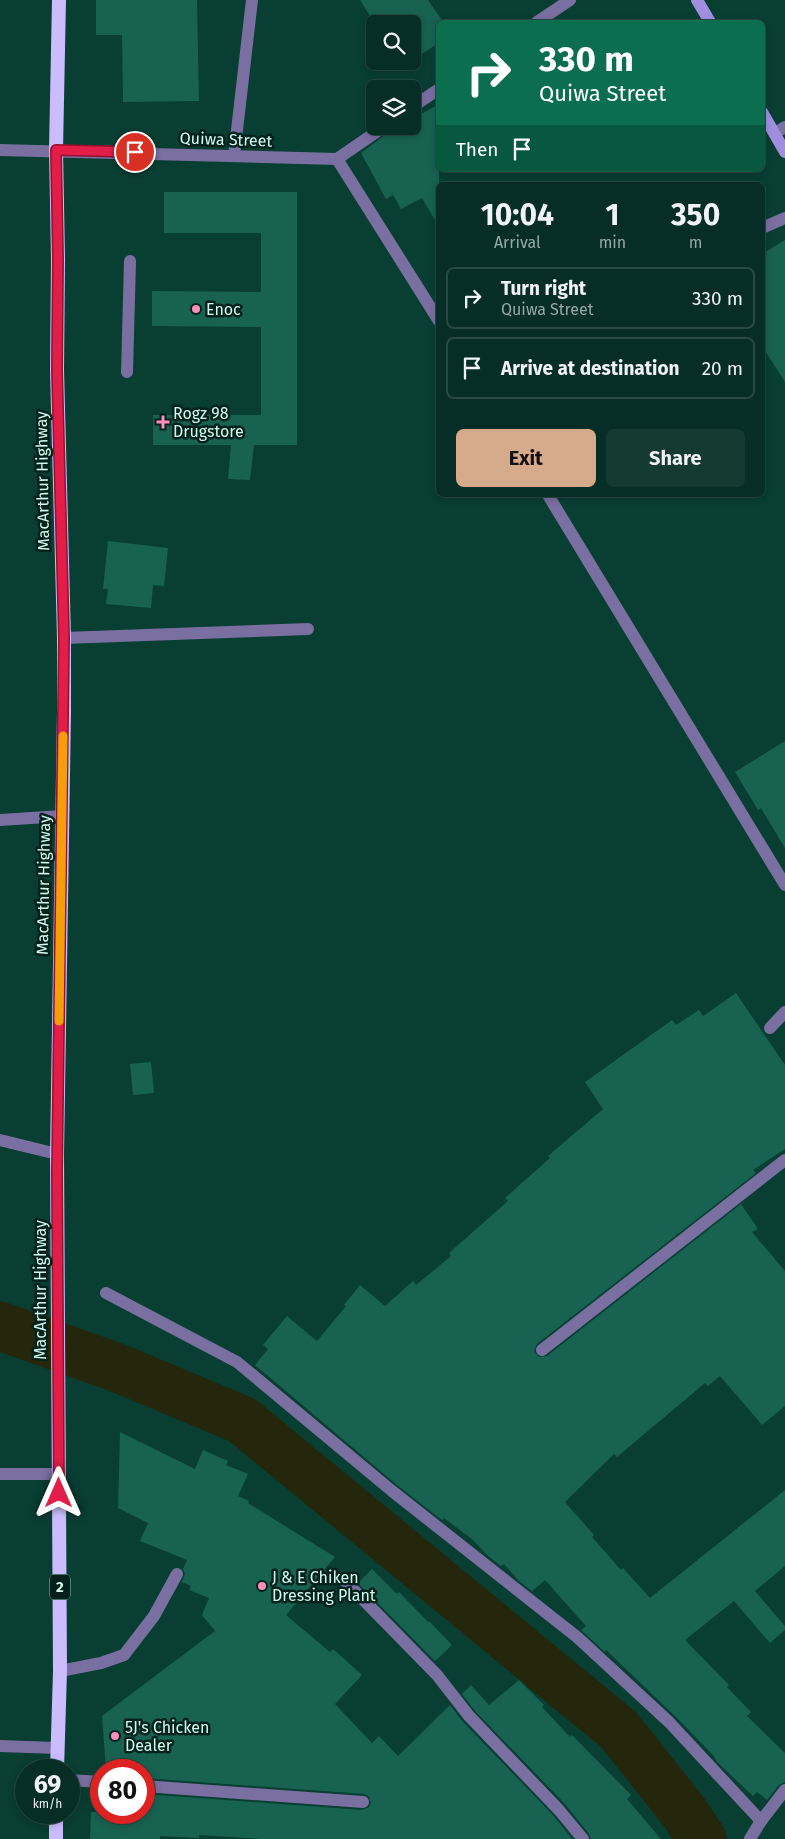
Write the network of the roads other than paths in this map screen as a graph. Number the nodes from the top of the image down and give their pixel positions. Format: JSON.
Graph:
{"nodes":[{"id":1,"x":60,"y":0,"type":"edge"},
{"id":2,"x":252,"y":0,"type":"edge"},
{"id":3,"x":570,"y":0,"type":"edge"},
{"id":4,"x":697,"y":0,"type":"edge"},
{"id":5,"x":540,"y":20,"type":"edge"},
{"id":6,"x":709,"y":20,"type":"edge"},
{"id":7,"x":436,"y":92,"type":"edge"},
{"id":8,"x":421,"y":101,"type":"edge"},
{"id":9,"x":765,"y":115,"type":"edge"},
{"id":10,"x":780,"y":130,"type":"edge"},
{"id":11,"x":372,"y":135,"type":"edge"},
{"id":12,"x":0,"y":150,"type":"edge"},
{"id":13,"x":56,"y":150,"type":"junction"},
{"id":14,"x":785,"y":152,"type":"edge"},
{"id":15,"x":234,"y":156,"type":"junction"},
{"id":16,"x":337,"y":159,"type":"junction"},
{"id":17,"x":785,"y":218,"type":"edge"},
{"id":18,"x":765,"y":227,"type":"edge"},
{"id":19,"x":130,"y":261,"type":"dead end"},
{"id":20,"x":436,"y":316,"type":"edge"},
{"id":21,"x":127,"y":372,"type":"dead end"},
{"id":22,"x":549,"y":497,"type":"edge"},
{"id":23,"x":308,"y":629,"type":"dead end"},
{"id":24,"x":64,"y":638,"type":"junction"},
{"id":25,"x":62,"y":816,"type":"junction"},
{"id":26,"x":0,"y":820,"type":"edge"},
{"id":27,"x":785,"y":885,"type":"edge"},
{"id":28,"x":785,"y":1012,"type":"edge"},
{"id":29,"x":770,"y":1028,"type":"dead end"},
{"id":30,"x":0,"y":1140,"type":"edge"},
{"id":31,"x":57,"y":1154,"type":"junction"},
{"id":32,"x":785,"y":1160,"type":"edge"},
{"id":33,"x":106,"y":1292,"type":"dead end"},
{"id":34,"x":542,"y":1350,"type":"dead end"},
{"id":35,"x":0,"y":1474,"type":"edge"},
{"id":36,"x":59,"y":1474,"type":"junction"},
{"id":37,"x":177,"y":1574,"type":"dead end"},
{"id":38,"x":342,"y":1578,"type":"dead end"},
{"id":39,"x":60,"y":1672,"type":"junction"},
{"id":40,"x":0,"y":1746,"type":"edge"},
{"id":41,"x":57,"y":1748,"type":"junction"},
{"id":42,"x":57,"y":1759,"type":"edge"},
{"id":43,"x":155,"y":1787,"type":"edge"},
{"id":44,"x":785,"y":1790,"type":"edge"},
{"id":45,"x":363,"y":1802,"type":"dead end"},
{"id":46,"x":759,"y":1823,"type":"junction"},
{"id":47,"x":56,"y":1824,"type":"edge"},
{"id":48,"x":56,"y":1839,"type":"edge"},
{"id":49,"x":584,"y":1839,"type":"edge"},
{"id":50,"x":750,"y":1839,"type":"edge"}],
"edges":[{"from":1,"to":13,"type":"highway","name":"MacArthur Highway","number":"2"},
{"from":2,"to":15,"type":"street"},
{"from":3,"to":5,"type":"street"},
{"from":4,"to":6,"type":"main road"},
{"from":7,"to":8,"type":"street"},
{"from":9,"to":10,"type":"main road"},
{"from":10,"to":14,"type":"main road"},
{"from":11,"to":16,"type":"street"},
{"from":12,"to":13,"type":"street","name":"Quiwa Street"},
{"from":13,"to":15,"type":"street","name":"Quiwa Street"},
{"from":13,"to":24,"type":"highway","name":"MacArthur Highway","number":"2"},
{"from":15,"to":16,"type":"street","name":"Quiwa Street"},
{"from":16,"to":20,"type":"street"},
{"from":17,"to":18,"type":"street"},
{"from":19,"to":21,"type":"street"},
{"from":22,"to":27,"type":"street"},
{"from":23,"to":24,"type":"street"},
{"from":24,"to":25,"type":"highway","name":"MacArthur Highway","number":"2"},
{"from":25,"to":26,"type":"street"},
{"from":25,"to":31,"type":"highway","name":"MacArthur Highway","number":"2"},
{"from":28,"to":29,"type":"street"},
{"from":30,"to":31,"type":"street"},
{"from":31,"to":36,"type":"highway","name":"MacArthur Highway","number":"2"},
{"from":32,"to":34,"type":"street"},
{"from":33,"to":46,"type":"street"},
{"from":35,"to":36,"type":"street"},
{"from":36,"to":39,"type":"highway","name":"MacArthur Highway","number":"2"},
{"from":37,"to":39,"type":"street"},
{"from":38,"to":49,"type":"street"},
{"from":39,"to":41,"type":"highway","name":"MacArthur Highway","number":"2"},
{"from":40,"to":41,"type":"street"},
{"from":41,"to":42,"type":"highway","name":"MacArthur Highway","number":"2"},
{"from":43,"to":45,"type":"street"},
{"from":44,"to":46,"type":"street"},
{"from":46,"to":50,"type":"street"},
{"from":47,"to":48,"type":"highway"}]}
